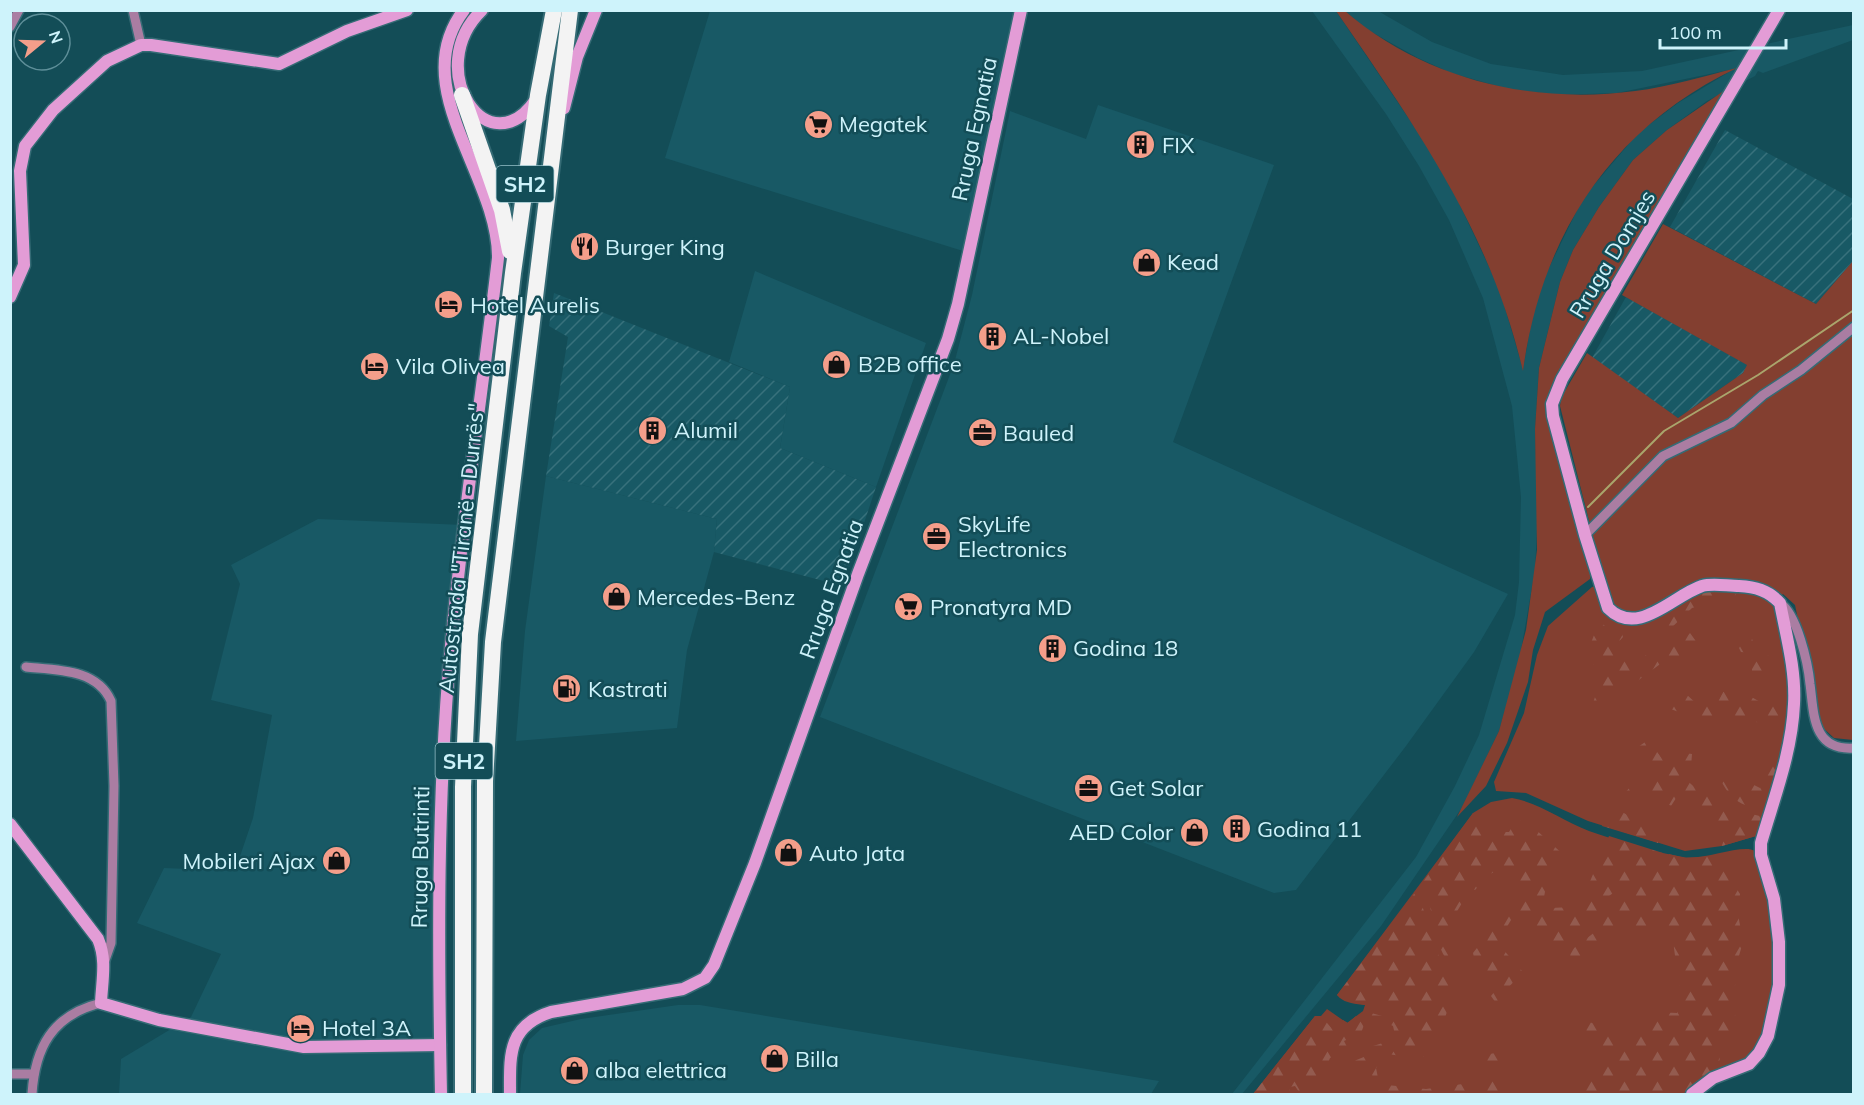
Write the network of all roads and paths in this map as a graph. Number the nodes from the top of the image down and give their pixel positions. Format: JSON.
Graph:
{"nodes":[{"id":1,"x":19,"y":10,"type":"edge"},
{"id":2,"x":133,"y":10,"type":"edge"},
{"id":3,"x":407,"y":10,"type":"edge"},
{"id":4,"x":464,"y":10,"type":"edge"},
{"id":5,"x":482,"y":10,"type":"edge"},
{"id":6,"x":554,"y":10,"type":"edge"},
{"id":7,"x":570,"y":10,"type":"edge"},
{"id":8,"x":596,"y":10,"type":"edge"},
{"id":9,"x":1021,"y":10,"type":"edge"},
{"id":10,"x":1779,"y":10,"type":"edge"},
{"id":11,"x":10,"y":27,"type":"edge"},
{"id":12,"x":141,"y":45,"type":"junction"},
{"id":13,"x":462,"y":94,"type":"junction"},
{"id":14,"x":538,"y":95,"type":"junction"},
{"id":15,"x":555,"y":132,"type":"junction"},
{"id":16,"x":503,"y":242,"type":"junction"},
{"id":17,"x":513,"y":273,"type":"junction"},
{"id":18,"x":10,"y":297,"type":"edge"},
{"id":19,"x":1854,"y":327,"type":"edge"},
{"id":20,"x":1585,"y":535,"type":"junction"},
{"id":21,"x":1780,"y":603,"type":"junction"},
{"id":22,"x":26,"y":667,"type":"dead end"},
{"id":23,"x":1854,"y":748,"type":"edge"},
{"id":24,"x":10,"y":824,"type":"edge"},
{"id":25,"x":104,"y":964,"type":"junction"},
{"id":26,"x":100,"y":1003,"type":"junction"},
{"id":27,"x":440,"y":1045,"type":"junction"},
{"id":28,"x":10,"y":1074,"type":"edge"},
{"id":29,"x":34,"y":1074,"type":"junction"},
{"id":30,"x":32,"y":1095,"type":"edge"},
{"id":31,"x":441,"y":1095,"type":"edge"},
{"id":32,"x":463,"y":1095,"type":"edge"},
{"id":33,"x":484,"y":1095,"type":"edge"},
{"id":34,"x":510,"y":1095,"type":"edge"},
{"id":35,"x":1692,"y":1095,"type":"edge"}],
"edges":[{"from":1,"to":11,"type":"street"},
{"from":2,"to":12,"type":"street"},
{"from":3,"to":12,"type":"main road"},
{"from":4,"to":16,"type":"main road"},
{"from":5,"to":13,"type":"main road"},
{"from":6,"to":14,"type":"highway","name":"Autostrada \"Tiranë - Durrës\"","number":"SH2"},
{"from":7,"to":15,"type":"highway","name":"Autostrada \"Tiranë - Durrës\"","number":"SH2"},
{"from":8,"to":15,"type":"main road"},
{"from":9,"to":34,"type":"main road","name":"Rruga Egnatia"},
{"from":10,"to":20,"type":"main road","name":"Rruga Domjes"},
{"from":12,"to":18,"type":"main road"},
{"from":13,"to":14,"type":"main road"},
{"from":13,"to":16,"type":"highway"},
{"from":14,"to":17,"type":"highway","name":"Autostrada \"Tiranë - Durrës\"","number":"SH2"},
{"from":15,"to":33,"type":"highway","name":"Autostrada \"Tiranë - Durrës\"","number":"SH2"},
{"from":16,"to":17,"type":"highway"},
{"from":16,"to":27,"type":"main road","name":"Rruga Butrinti"},
{"from":17,"to":32,"type":"highway","name":"Autostrada \"Tiranë - Durrës\"","number":"SH2"},
{"from":19,"to":20,"type":"street"},
{"from":20,"to":21,"type":"main road","name":"Rruga Domjes"},
{"from":21,"to":23,"type":"street"},
{"from":21,"to":35,"type":"main road"},
{"from":22,"to":25,"type":"street"},
{"from":24,"to":25,"type":"main road"},
{"from":25,"to":26,"type":"main road"},
{"from":26,"to":27,"type":"main road"},
{"from":26,"to":29,"type":"street"},
{"from":27,"to":31,"type":"main road","name":"Rruga Butrinti"},
{"from":28,"to":29,"type":"street"},
{"from":29,"to":30,"type":"street"}]}
